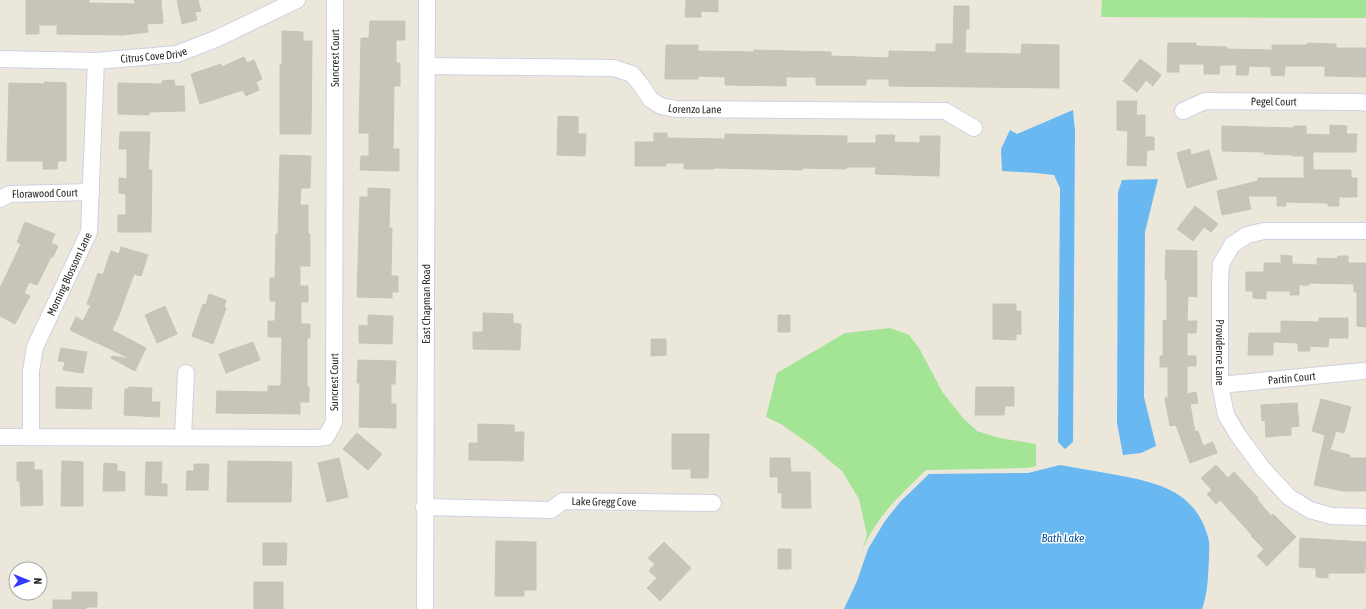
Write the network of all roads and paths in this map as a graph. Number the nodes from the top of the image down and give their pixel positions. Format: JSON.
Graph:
{"nodes":[{"id":1,"x":297,"y":0,"type":"edge"},
{"id":2,"x":335,"y":0,"type":"edge"},
{"id":3,"x":427,"y":0,"type":"edge"},
{"id":4,"x":0,"y":59,"type":"edge"},
{"id":5,"x":96,"y":61,"type":"junction"},
{"id":6,"x":427,"y":66,"type":"junction"},
{"id":7,"x":1366,"y":103,"type":"edge"},
{"id":8,"x":1183,"y":111,"type":"dead end"},
{"id":9,"x":974,"y":128,"type":"dead end"},
{"id":10,"x":91,"y":192,"type":"junction"},
{"id":11,"x":0,"y":199,"type":"edge"},
{"id":12,"x":1366,"y":231,"type":"edge"},
{"id":13,"x":1363,"y":370,"type":"dead end"},
{"id":14,"x":186,"y":373,"type":"dead end"},
{"id":15,"x":1220,"y":385,"type":"junction"},
{"id":16,"x":0,"y":436,"type":"edge"},
{"id":17,"x":31,"y":436,"type":"junction"},
{"id":18,"x":183,"y":436,"type":"junction"},
{"id":19,"x":714,"y":503,"type":"dead end"},
{"id":20,"x":424,"y":512,"type":"junction"},
{"id":21,"x":1366,"y":517,"type":"edge"},
{"id":22,"x":425,"y":609,"type":"edge"}],
"edges":[{"from":1,"to":5,"type":"street","name":"Citrus Cove Drive"},
{"from":2,"to":18,"type":"street","name":"Suncrest Court"},
{"from":3,"to":6,"type":"street","name":"East Chapman Road"},
{"from":4,"to":5,"type":"street","name":"Citrus Cove Drive"},
{"from":5,"to":10,"type":"street","name":"Morning Blossom Lane"},
{"from":6,"to":9,"type":"street","name":"Lorenzo Lane"},
{"from":6,"to":20,"type":"street","name":"East Chapman Road"},
{"from":7,"to":8,"type":"street","name":"Pegel Court"},
{"from":10,"to":11,"type":"street","name":"Florawood Court"},
{"from":10,"to":17,"type":"street","name":"Morning Blossom Lane"},
{"from":12,"to":15,"type":"street","name":"Providence Lane"},
{"from":13,"to":15,"type":"street","name":"Partin Court"},
{"from":14,"to":18,"type":"street"},
{"from":15,"to":21,"type":"street","name":"Providence Lane"},
{"from":16,"to":17,"type":"street","name":"Suncrest Court"},
{"from":17,"to":18,"type":"street","name":"Suncrest Court"},
{"from":19,"to":20,"type":"street","name":"Lake Gregg Cove"},
{"from":20,"to":22,"type":"street","name":"East Chapman Road"}]}
